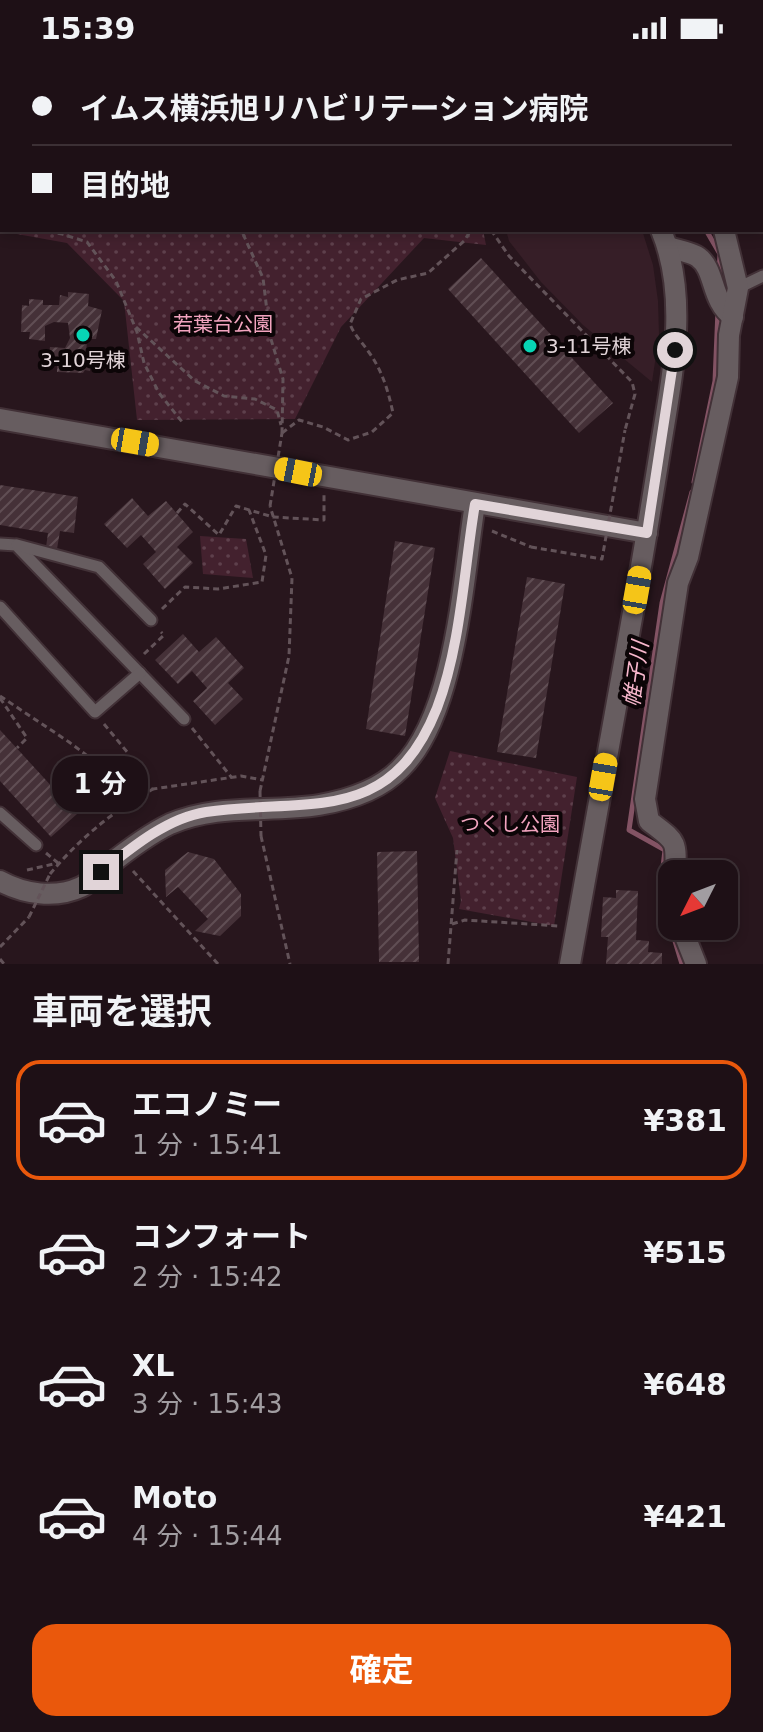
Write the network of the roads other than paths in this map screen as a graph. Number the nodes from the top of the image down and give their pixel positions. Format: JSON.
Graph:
{"nodes":[{"id":1,"x":724,"y":232,"type":"edge"},
{"id":2,"x":665,"y":238,"type":"edge"},
{"id":3,"x":763,"y":276,"type":"edge"},
{"id":4,"x":738,"y":288,"type":"junction"},
{"id":5,"x":733,"y":317,"type":"junction"},
{"id":6,"x":0,"y":419,"type":"edge"},
{"id":7,"x":475,"y":504,"type":"junction"},
{"id":8,"x":647,"y":533,"type":"junction"},
{"id":9,"x":0,"y":544,"type":"edge"},
{"id":10,"x":16,"y":545,"type":"junction"},
{"id":11,"x":0,"y":607,"type":"edge"},
{"id":12,"x":151,"y":620,"type":"road end"},
{"id":13,"x":136,"y":669,"type":"junction"},
{"id":14,"x":184,"y":719,"type":"road end"},
{"id":15,"x":0,"y":813,"type":"edge"},
{"id":16,"x":36,"y":845,"type":"dead end"},
{"id":17,"x":676,"y":860,"type":"edge"},
{"id":18,"x":0,"y":881,"type":"edge"},
{"id":19,"x":687,"y":940,"type":"edge"},
{"id":20,"x":570,"y":964,"type":"edge"},
{"id":21,"x":696,"y":964,"type":"edge"}],
"edges":[{"from":1,"to":4,"type":"street"},
{"from":2,"to":5,"type":"street"},
{"from":2,"to":8,"type":"street"},
{"from":3,"to":4,"type":"lane"},
{"from":4,"to":5,"type":"street"},
{"from":5,"to":17,"type":"street"},
{"from":6,"to":7,"type":"street"},
{"from":7,"to":8,"type":"street"},
{"from":7,"to":18,"type":"street"},
{"from":8,"to":20,"type":"street"},
{"from":9,"to":10,"type":"lane"},
{"from":10,"to":12,"type":"lane"},
{"from":10,"to":13,"type":"lane"},
{"from":11,"to":13,"type":"lane"},
{"from":13,"to":14,"type":"lane"},
{"from":15,"to":16,"type":"lane"},
{"from":19,"to":21,"type":"street"}]}
